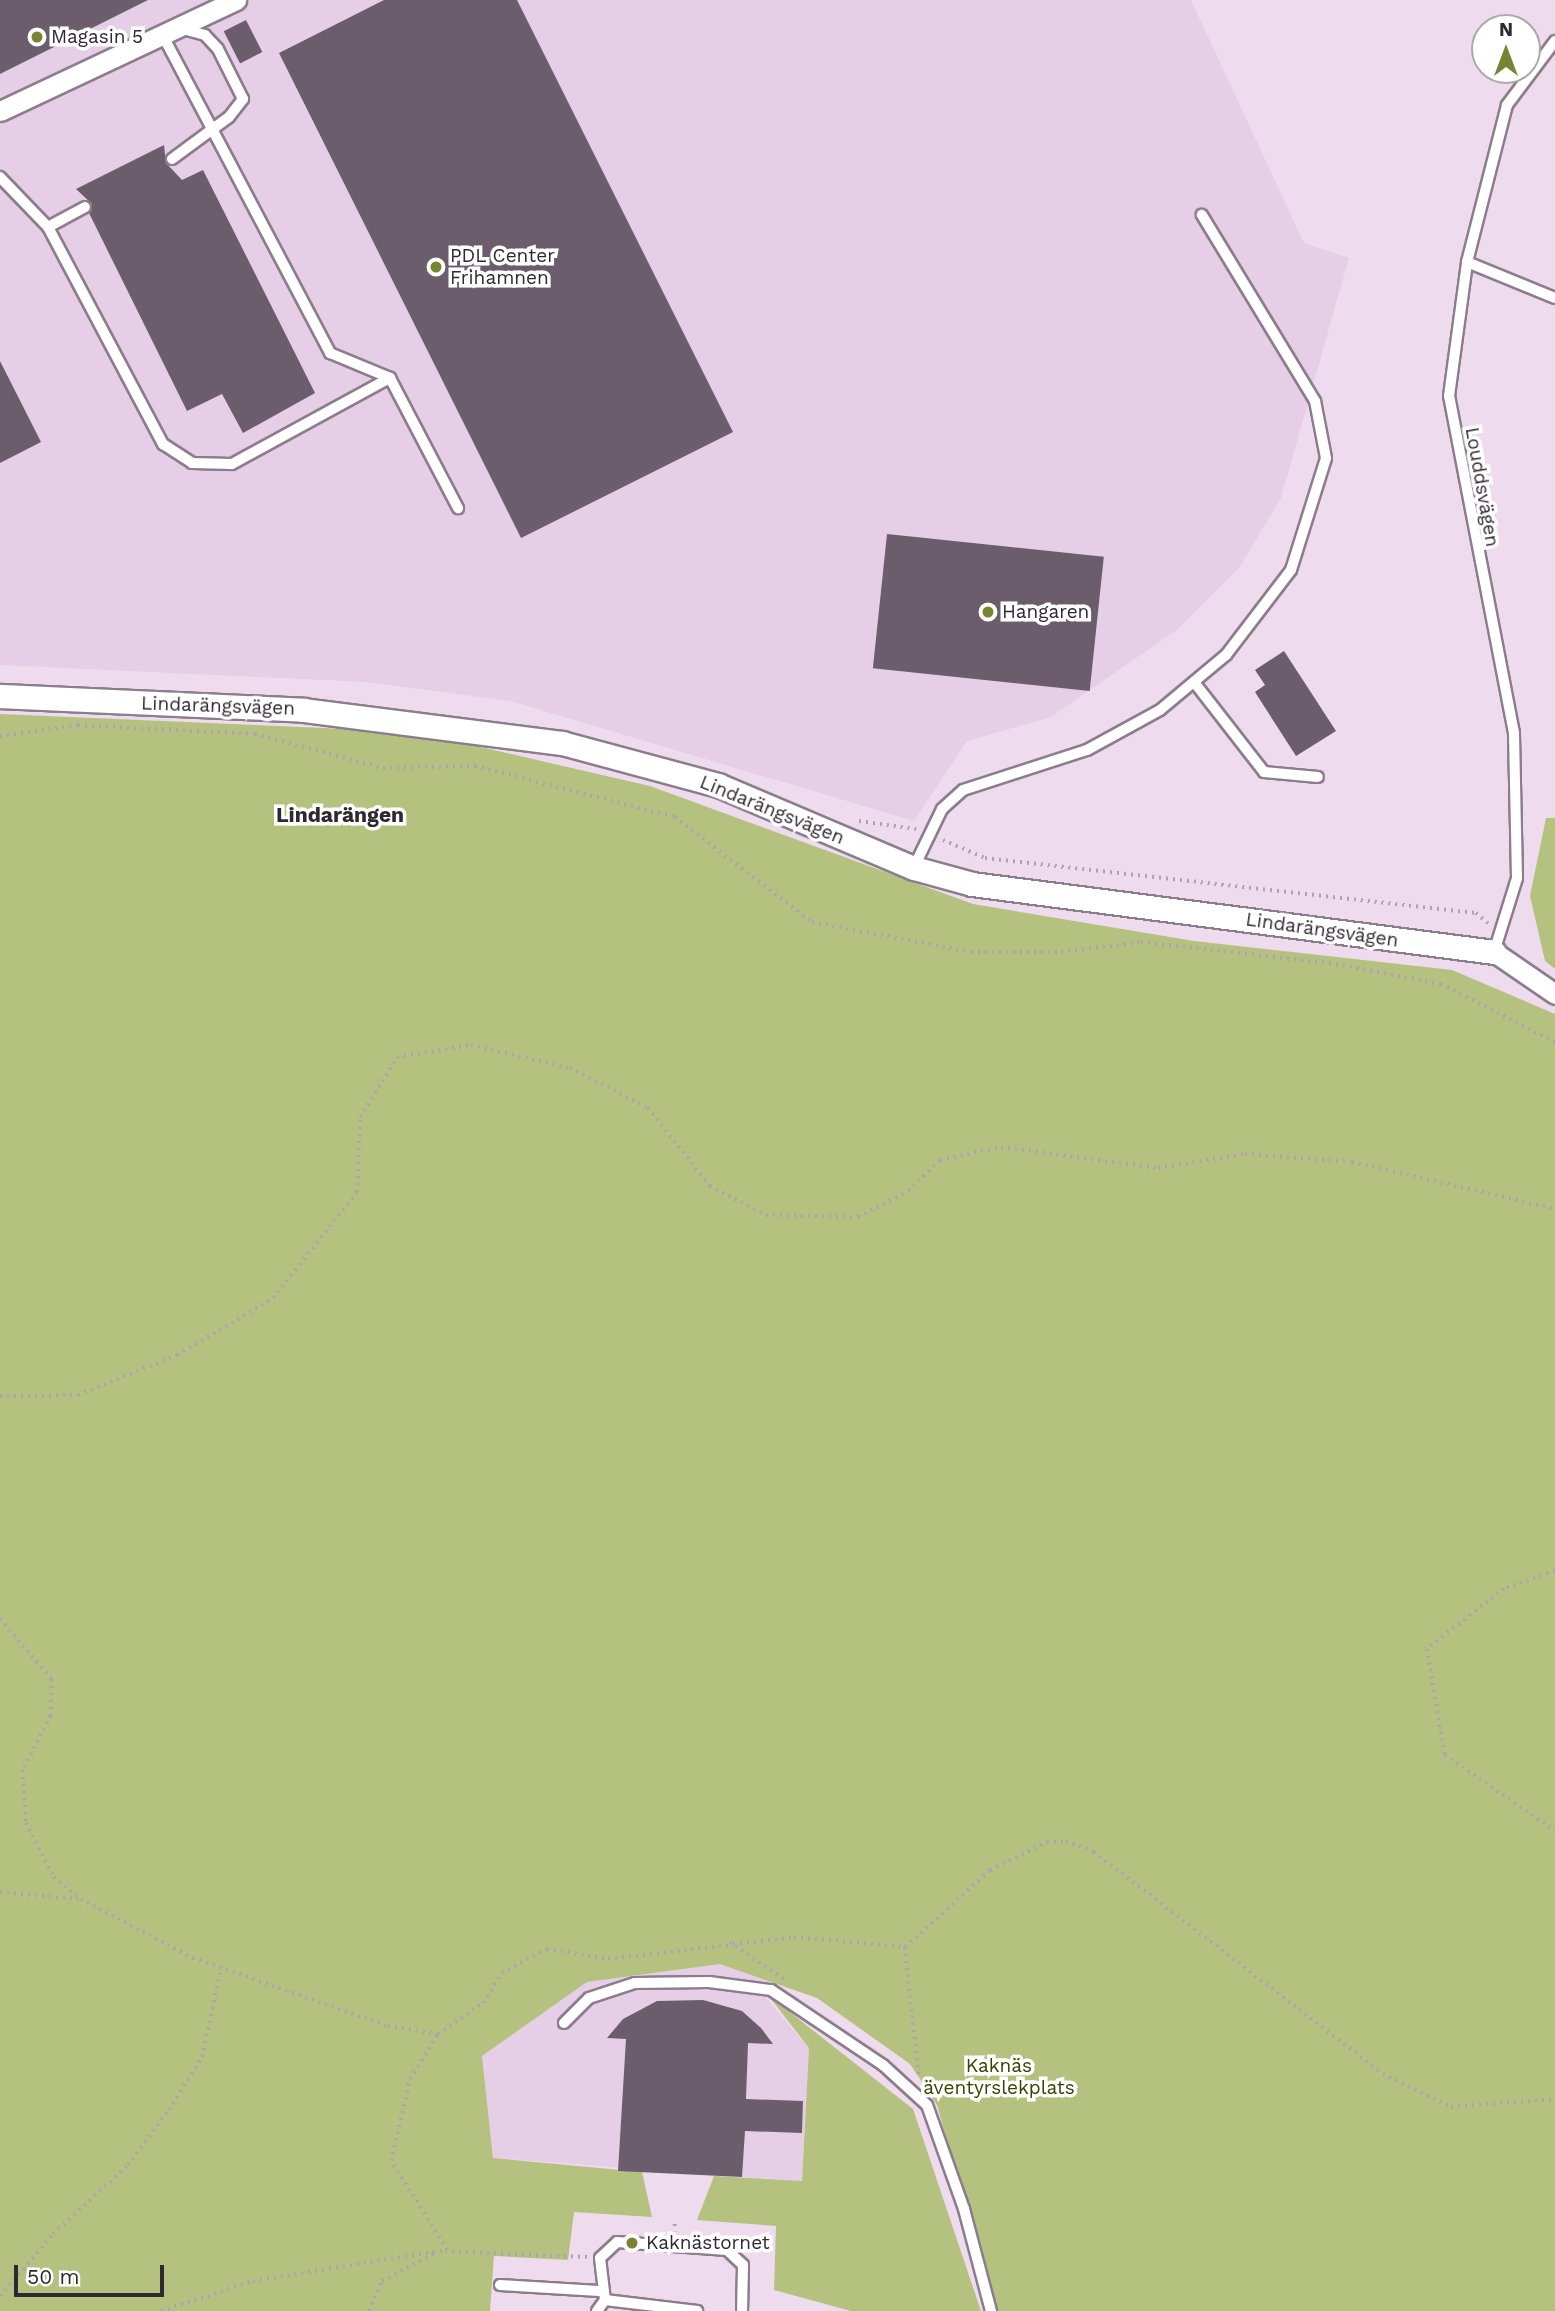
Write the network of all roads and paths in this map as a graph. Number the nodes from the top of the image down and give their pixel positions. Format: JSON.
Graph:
{"nodes":[{"id":1,"x":236,"y":0,"type":"edge"},
{"id":2,"x":168,"y":32,"type":"junction"},
{"id":3,"x":1555,"y":41,"type":"edge"},
{"id":4,"x":0,"y":111,"type":"edge"},
{"id":5,"x":212,"y":129,"type":"junction"},
{"id":6,"x":172,"y":159,"type":"dead end"},
{"id":7,"x":0,"y":177,"type":"edge"},
{"id":8,"x":85,"y":207,"type":"dead end"},
{"id":9,"x":1202,"y":215,"type":"dead end"},
{"id":10,"x":48,"y":227,"type":"junction"},
{"id":11,"x":1467,"y":262,"type":"junction"},
{"id":12,"x":1555,"y":298,"type":"edge"},
{"id":13,"x":390,"y":378,"type":"junction"},
{"id":14,"x":458,"y":509,"type":"dead end"},
{"id":15,"x":1194,"y":682,"type":"junction"},
{"id":16,"x":0,"y":696,"type":"edge"},
{"id":17,"x":0,"y":736,"type":"edge"},
{"id":18,"x":1318,"y":777,"type":"dead end"},
{"id":19,"x":928,"y":834,"type":"junction"},
{"id":20,"x":914,"y":868,"type":"junction"},
{"id":21,"x":1499,"y":945,"type":"junction"},
{"id":22,"x":1555,"y":994,"type":"edge"},
{"id":23,"x":1555,"y":1042,"type":"edge"},
{"id":24,"x":1555,"y":1209,"type":"edge"},
{"id":25,"x":0,"y":1396,"type":"edge"},
{"id":26,"x":1555,"y":1571,"type":"edge"},
{"id":27,"x":0,"y":1619,"type":"edge"},
{"id":28,"x":1555,"y":1831,"type":"edge"},
{"id":29,"x":0,"y":1892,"type":"edge"},
{"id":30,"x":81,"y":1899,"type":"junction"},
{"id":31,"x":728,"y":1941,"type":"junction"},
{"id":32,"x":905,"y":1947,"type":"junction"},
{"id":33,"x":221,"y":1967,"type":"junction"},
{"id":34,"x":805,"y":2013,"type":"junction"},
{"id":35,"x":564,"y":2023,"type":"dead end"},
{"id":36,"x":438,"y":2034,"type":"junction"},
{"id":37,"x":1555,"y":2099,"type":"edge"},
{"id":38,"x":927,"y":2105,"type":"junction"},
{"id":39,"x":447,"y":2250,"type":"junction"},
{"id":40,"x":600,"y":2258,"type":"junction"},
{"id":41,"x":500,"y":2285,"type":"dead end"},
{"id":42,"x":599,"y":2291,"type":"junction"},
{"id":43,"x":0,"y":2296,"type":"edge"},
{"id":44,"x":605,"y":2300,"type":"junction"},
{"id":45,"x":161,"y":2311,"type":"edge"},
{"id":46,"x":369,"y":2311,"type":"edge"},
{"id":47,"x":597,"y":2311,"type":"edge"},
{"id":48,"x":697,"y":2311,"type":"edge"},
{"id":49,"x":742,"y":2311,"type":"edge"},
{"id":50,"x":991,"y":2311,"type":"edge"}],
"edges":[{"from":1,"to":2,"type":"street"},
{"from":2,"to":4,"type":"street"},
{"from":2,"to":5,"type":"lane"},
{"from":2,"to":5,"type":"lane"},
{"from":3,"to":11,"type":"lane","name":"Louddsvägen"},
{"from":5,"to":6,"type":"lane"},
{"from":5,"to":13,"type":"lane"},
{"from":7,"to":10,"type":"lane"},
{"from":8,"to":10,"type":"lane"},
{"from":9,"to":15,"type":"lane"},
{"from":10,"to":13,"type":"lane"},
{"from":11,"to":12,"type":"lane"},
{"from":11,"to":21,"type":"lane","name":"Louddsvägen"},
{"from":13,"to":14,"type":"lane"},
{"from":15,"to":18,"type":"lane"},
{"from":15,"to":19,"type":"lane"},
{"from":16,"to":20,"type":"street","name":"Lindarängsvägen"},
{"from":17,"to":23,"type":"path"},
{"from":19,"to":20,"type":"lane"},
{"from":19,"to":21,"type":"path","name":"Lindarängsvägen"},
{"from":20,"to":21,"type":"street","name":"Lindarängsvägen"},
{"from":21,"to":22,"type":"street","name":"Lindarängsvägen"},
{"from":24,"to":25,"type":"path"},
{"from":26,"to":28,"type":"path"},
{"from":27,"to":30,"type":"path"},
{"from":29,"to":30,"type":"path"},
{"from":30,"to":33,"type":"path"},
{"from":31,"to":32,"type":"path"},
{"from":31,"to":34,"type":"path"},
{"from":31,"to":36,"type":"path"},
{"from":32,"to":37,"type":"path"},
{"from":32,"to":38,"type":"path"},
{"from":33,"to":36,"type":"path"},
{"from":33,"to":43,"type":"path"},
{"from":34,"to":35,"type":"lane"},
{"from":34,"to":38,"type":"lane"},
{"from":36,"to":39,"type":"path"},
{"from":38,"to":50,"type":"lane"},
{"from":39,"to":40,"type":"path"},
{"from":39,"to":45,"type":"path"},
{"from":39,"to":46,"type":"path"},
{"from":40,"to":42,"type":"lane"},
{"from":40,"to":49,"type":"lane"},
{"from":41,"to":42,"type":"lane"},
{"from":42,"to":44,"type":"lane"},
{"from":44,"to":47,"type":"lane"},
{"from":44,"to":48,"type":"lane"}]}
